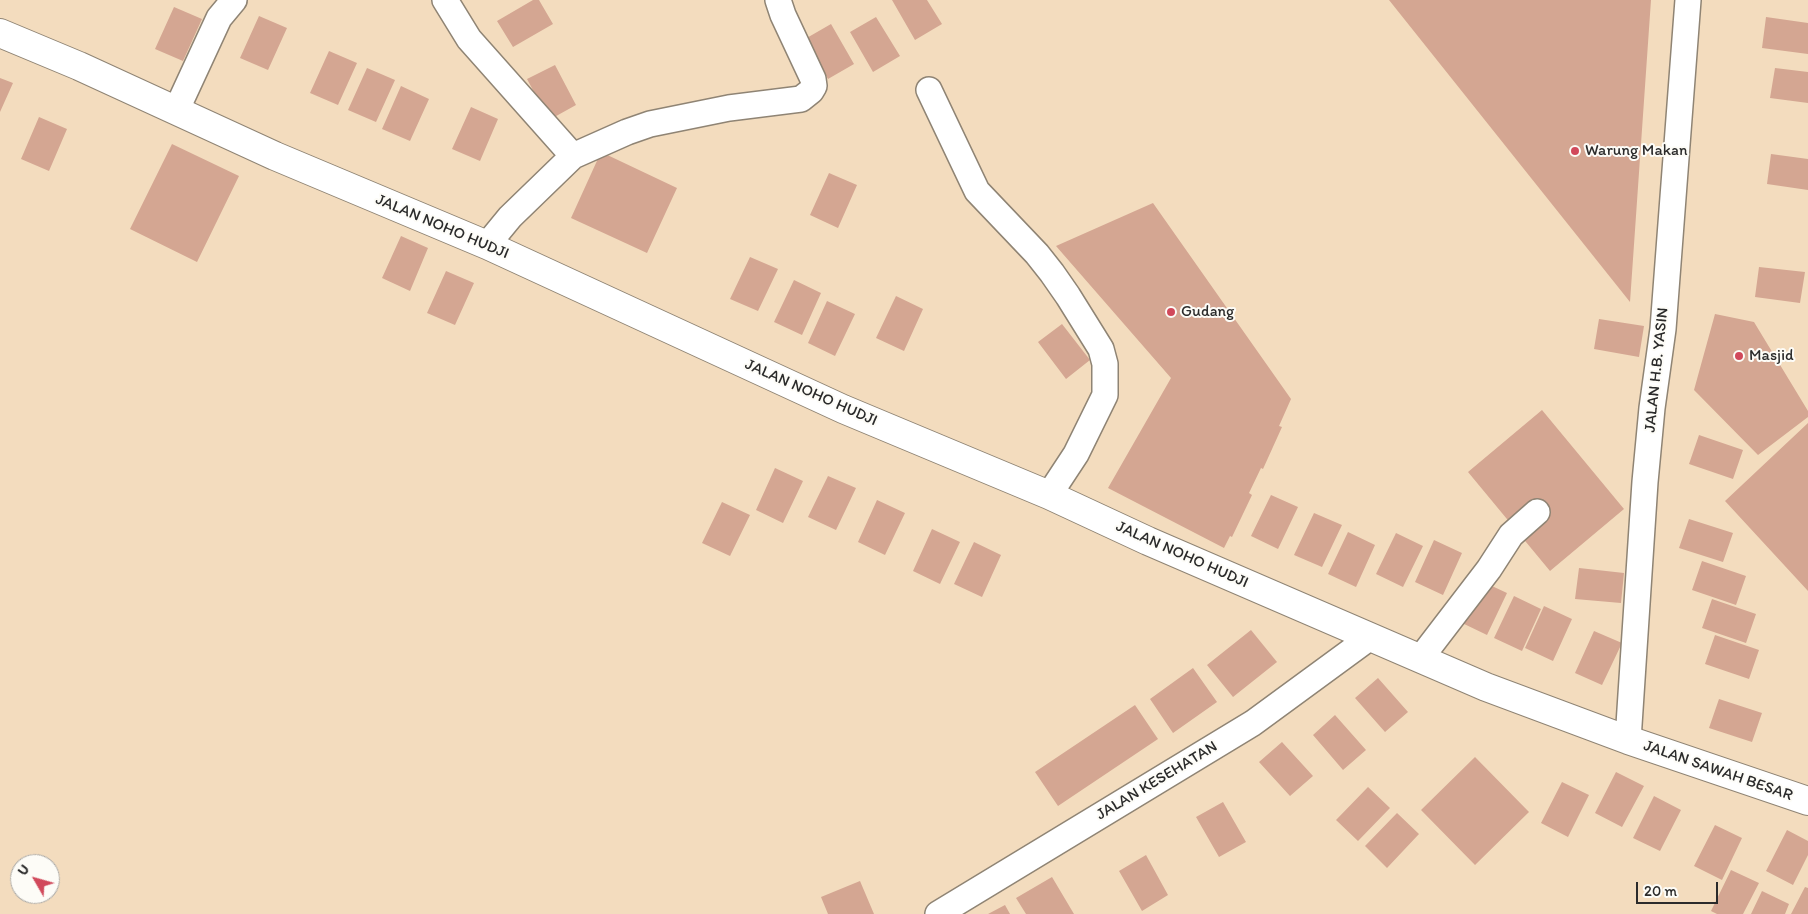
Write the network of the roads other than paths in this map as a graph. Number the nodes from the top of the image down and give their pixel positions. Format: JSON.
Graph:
{"nodes":[{"id":1,"x":234,"y":0,"type":"edge"},
{"id":2,"x":445,"y":0,"type":"edge"},
{"id":3,"x":778,"y":0,"type":"edge"},
{"id":4,"x":1688,"y":0,"type":"edge"},
{"id":5,"x":0,"y":33,"type":"edge"},
{"id":6,"x":929,"y":90,"type":"dead end"},
{"id":7,"x":176,"y":110,"type":"junction"},
{"id":8,"x":573,"y":156,"type":"junction"},
{"id":9,"x":487,"y":245,"type":"junction"},
{"id":10,"x":1049,"y":495,"type":"junction"},
{"id":11,"x":1537,"y":512,"type":"dead end"},
{"id":12,"x":1369,"y":638,"type":"junction"},
{"id":13,"x":1420,"y":659,"type":"junction"},
{"id":14,"x":1628,"y":740,"type":"junction"},
{"id":15,"x":1808,"y":801,"type":"edge"},
{"id":16,"x":938,"y":914,"type":"edge"}],
"edges":[{"from":1,"to":7,"type":"street"},
{"from":2,"to":8,"type":"street"},
{"from":3,"to":8,"type":"street"},
{"from":4,"to":14,"type":"street","name":"JALAN H.B. YASIN"},
{"from":5,"to":7,"type":"main road","name":"JALAN NOHO HUDJI"},
{"from":6,"to":10,"type":"street"},
{"from":7,"to":9,"type":"main road","name":"JALAN NOHO HUDJI"},
{"from":8,"to":9,"type":"street"},
{"from":9,"to":10,"type":"main road","name":"JALAN NOHO HUDJI"},
{"from":10,"to":12,"type":"main road","name":"JALAN NOHO HUDJI"},
{"from":11,"to":13,"type":"street"},
{"from":12,"to":13,"type":"main road","name":"JALAN NOHO HUDJI"},
{"from":12,"to":16,"type":"street","name":"JALAN KESEHATAN"},
{"from":13,"to":14,"type":"main road","name":"JALAN NOHO HUDJI"},
{"from":14,"to":15,"type":"main road","name":"JALAN SAWAH BESAR"}]}
